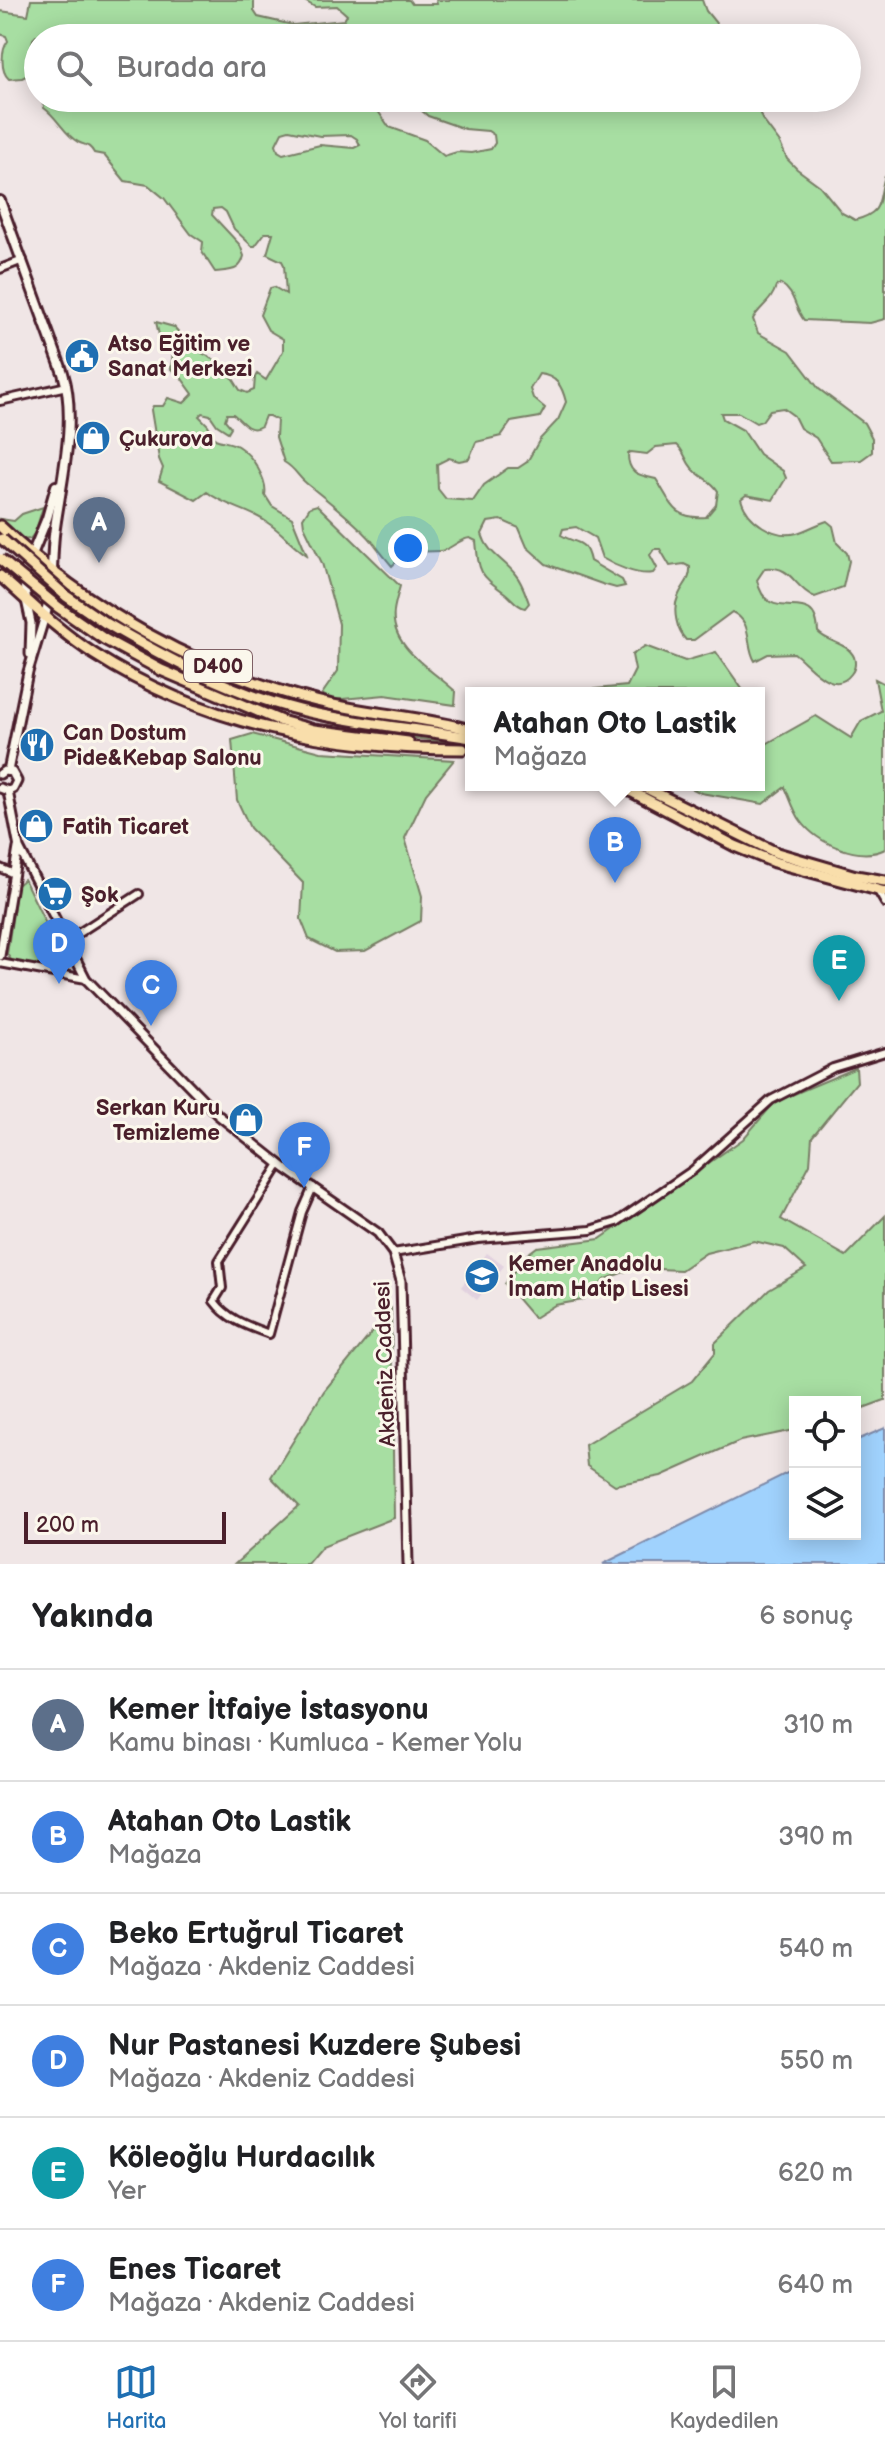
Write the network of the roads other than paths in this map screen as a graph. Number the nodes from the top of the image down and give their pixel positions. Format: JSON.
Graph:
{"nodes":[{"id":1,"x":0,"y":201,"type":"edge"},
{"id":2,"x":23,"y":260,"type":"junction"},
{"id":3,"x":0,"y":269,"type":"edge"},
{"id":4,"x":67,"y":386,"type":"junction"},
{"id":5,"x":0,"y":401,"type":"edge"},
{"id":6,"x":64,"y":458,"type":"junction"},
{"id":7,"x":0,"y":526,"type":"edge"},
{"id":8,"x":1,"y":538,"type":"edge"},
{"id":9,"x":31,"y":556,"type":"junction"},
{"id":10,"x":0,"y":559,"type":"edge"},
{"id":11,"x":54,"y":575,"type":"junction"},
{"id":12,"x":0,"y":576,"type":"edge"},
{"id":13,"x":26,"y":600,"type":"junction"},
{"id":14,"x":45,"y":616,"type":"junction"},
{"id":15,"x":28,"y":672,"type":"junction"},
{"id":16,"x":465,"y":729,"type":"edge"},
{"id":17,"x":465,"y":737,"type":"edge"},
{"id":18,"x":465,"y":749,"type":"edge"},
{"id":19,"x":465,"y":749,"type":"edge"},
{"id":20,"x":4,"y":772,"type":"edge"},
{"id":21,"x":4,"y":790,"type":"edge"},
{"id":22,"x":630,"y":791,"type":"edge"},
{"id":23,"x":652,"y":791,"type":"edge"},
{"id":24,"x":19,"y":848,"type":"junction"},
{"id":25,"x":0,"y":868,"type":"edge"},
{"id":26,"x":14,"y":874,"type":"junction"},
{"id":27,"x":885,"y":881,"type":"edge"},
{"id":28,"x":882,"y":891,"type":"edge"},
{"id":29,"x":139,"y":894,"type":"dead end"},
{"id":30,"x":885,"y":903,"type":"edge"},
{"id":31,"x":68,"y":940,"type":"junction"},
{"id":32,"x":0,"y":956,"type":"edge"},
{"id":33,"x":0,"y":963,"type":"edge"},
{"id":34,"x":86,"y":979,"type":"junction"},
{"id":35,"x":885,"y":1052,"type":"edge"},
{"id":36,"x":280,"y":1164,"type":"junction"},
{"id":37,"x":313,"y":1187,"type":"junction"},
{"id":38,"x":393,"y":1253,"type":"junction"},
{"id":39,"x":408,"y":1564,"type":"edge"}],
"edges":[{"from":1,"to":2,"type":"main road"},
{"from":2,"to":3,"type":"street"},
{"from":2,"to":4,"type":"main road"},
{"from":4,"to":5,"type":"street"},
{"from":4,"to":6,"type":"main road"},
{"from":6,"to":9,"type":"main road"},
{"from":6,"to":11,"type":"main road"},
{"from":7,"to":9,"type":"highway","number":"D400"},
{"from":8,"to":17,"type":"highway","number":"D400","bridge":true},
{"from":9,"to":11,"type":"highway","number":"D400"},
{"from":9,"to":13,"type":"main road"},
{"from":10,"to":18,"type":"highway","number":"D400","bridge":true},
{"from":11,"to":14,"type":"main road"},
{"from":11,"to":16,"type":"highway","number":"D400"},
{"from":12,"to":13,"type":"highway"},
{"from":13,"to":14,"type":"highway"},
{"from":13,"to":15,"type":"street"},
{"from":14,"to":15,"type":"street"},
{"from":14,"to":19,"type":"highway"},
{"from":15,"to":20,"type":"street"},
{"from":20,"to":21,"type":"street","name":"Akdeniz Caddesi"},
{"from":21,"to":24,"type":"street","name":"Akdeniz Caddesi"},
{"from":22,"to":28,"type":"highway"},
{"from":23,"to":27,"type":"highway"},
{"from":24,"to":26,"type":"street"},
{"from":24,"to":31,"type":"street","name":"Akdeniz Caddesi"},
{"from":25,"to":26,"type":"street"},
{"from":26,"to":32,"type":"street"},
{"from":28,"to":30,"type":"street"},
{"from":29,"to":31,"type":"street"},
{"from":31,"to":34,"type":"street","name":"Akdeniz Caddesi"},
{"from":33,"to":34,"type":"street"},
{"from":34,"to":36,"type":"street","name":"Akdeniz Caddesi"},
{"from":35,"to":38,"type":"street"},
{"from":36,"to":37,"type":"street","name":"Akdeniz Caddesi"},
{"from":36,"to":37,"type":"street"},
{"from":37,"to":38,"type":"street","name":"Akdeniz Caddesi"},
{"from":38,"to":39,"type":"street","name":"Akdeniz Caddesi"}]}
